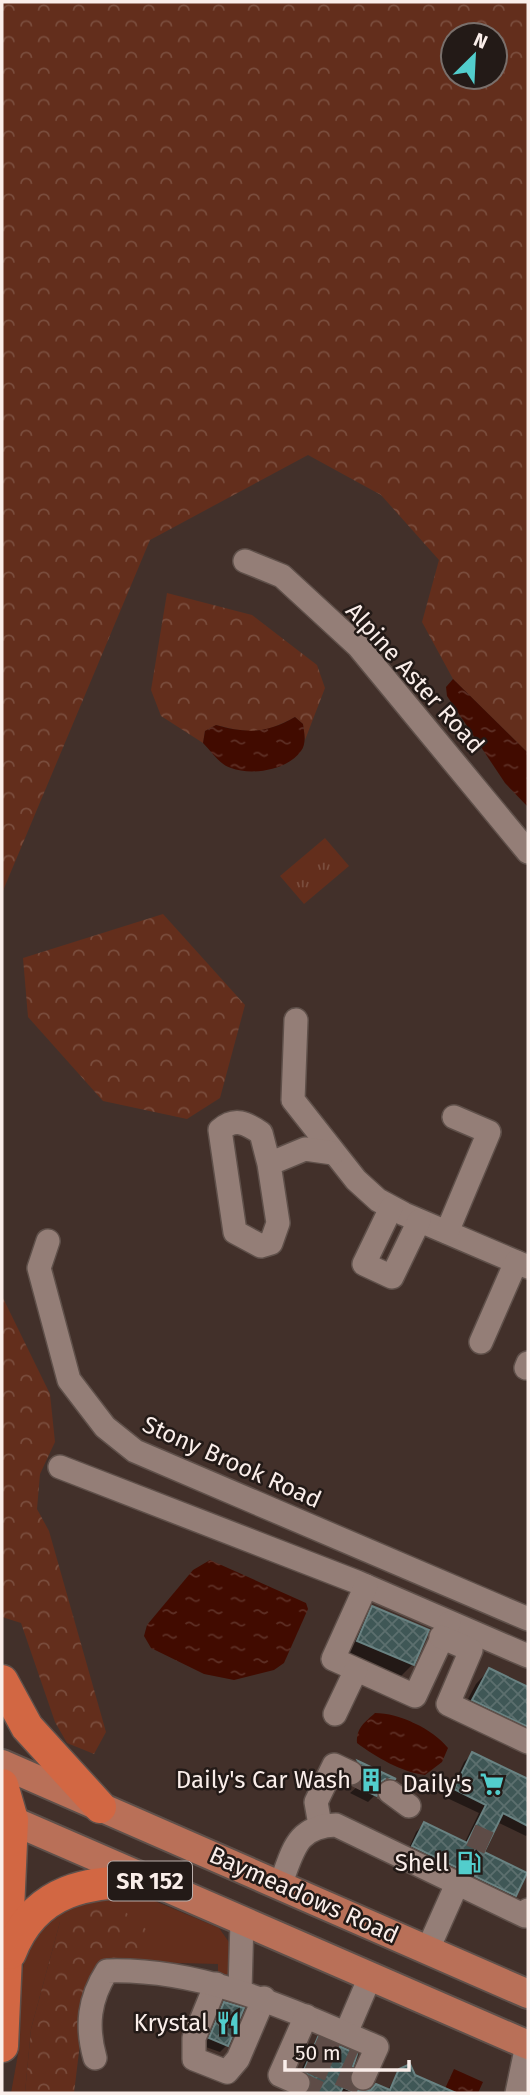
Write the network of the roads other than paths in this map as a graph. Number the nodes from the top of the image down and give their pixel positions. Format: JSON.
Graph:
{"nodes":[{"id":1,"x":245,"y":561,"type":"dead end"},
{"id":2,"x":528,"y":852,"type":"edge"},
{"id":3,"x":296,"y":1020,"type":"dead end"},
{"id":4,"x":454,"y":1117,"type":"dead end"},
{"id":5,"x":333,"y":1153,"type":"junction"},
{"id":6,"x":269,"y":1164,"type":"junction"},
{"id":7,"x":391,"y":1208,"type":"junction"},
{"id":8,"x":419,"y":1221,"type":"junction"},
{"id":9,"x":446,"y":1232,"type":"junction"},
{"id":10,"x":48,"y":1241,"type":"dead end"},
{"id":11,"x":522,"y":1264,"type":"edge"},
{"id":12,"x":481,"y":1342,"type":"dead end"},
{"id":13,"x":60,"y":1467,"type":"dead end"},
{"id":14,"x":366,"y":1586,"type":"junction"},
{"id":15,"x":528,"y":1619,"type":"edge"},
{"id":16,"x":445,"y":1630,"type":"junction"},
{"id":17,"x":475,"y":1643,"type":"junction"},
{"id":18,"x":528,"y":1656,"type":"edge"},
{"id":19,"x":356,"y":1670,"type":"junction"},
{"id":20,"x":2,"y":1681,"type":"edge"},
{"id":21,"x":335,"y":1714,"type":"dead end"},
{"id":22,"x":528,"y":1742,"type":"edge"},
{"id":23,"x":2,"y":1764,"type":"edge"},
{"id":24,"x":351,"y":1773,"type":"tunnel mouth"},
{"id":25,"x":2,"y":1785,"type":"edge"},
{"id":26,"x":390,"y":1792,"type":"tunnel mouth"},
{"id":27,"x":409,"y":1806,"type":"dead end"},
{"id":28,"x":100,"y":1807,"type":"junction"},
{"id":29,"x":7,"y":1818,"type":"edge"},
{"id":30,"x":320,"y":1825,"type":"junction"},
{"id":31,"x":152,"y":1882,"type":"junction"},
{"id":32,"x":457,"y":1884,"type":"junction"},
{"id":33,"x":281,"y":1885,"type":"junction"},
{"id":34,"x":528,"y":1910,"type":"edge"},
{"id":35,"x":242,"y":1921,"type":"junction"},
{"id":36,"x":428,"y":1949,"type":"junction"},
{"id":37,"x":7,"y":1961,"type":"junction"},
{"id":38,"x":370,"y":1977,"type":"junction"},
{"id":39,"x":216,"y":1984,"type":"junction"},
{"id":40,"x":528,"y":1993,"type":"edge"},
{"id":41,"x":254,"y":1995,"type":"junction"},
{"id":42,"x":346,"y":2033,"type":"junction"},
{"id":43,"x":303,"y":2042,"type":"junction"},
{"id":44,"x":528,"y":2045,"type":"edge"},
{"id":45,"x":2,"y":2046,"type":"edge"},
{"id":46,"x":95,"y":2058,"type":"dead end"},
{"id":47,"x":362,"y":2068,"type":"dead end"},
{"id":48,"x":298,"y":2083,"type":"tunnel mouth"},
{"id":49,"x":517,"y":2093,"type":"edge"}],
"edges":[{"from":1,"to":2,"type":"street","name":"Alpine Aster Road"},
{"from":3,"to":5,"type":"street"},
{"from":4,"to":9,"type":"street"},
{"from":5,"to":6,"type":"street"},
{"from":5,"to":7,"type":"street"},
{"from":6,"to":6,"type":"street"},
{"from":7,"to":8,"type":"street"},
{"from":7,"to":8,"type":"street"},
{"from":8,"to":9,"type":"street"},
{"from":9,"to":11,"type":"street"},
{"from":10,"to":15,"type":"street","name":"Stony Brook Road"},
{"from":11,"to":12,"type":"street"},
{"from":13,"to":14,"type":"street"},
{"from":14,"to":16,"type":"street"},
{"from":14,"to":19,"type":"street"},
{"from":16,"to":17,"type":"street"},
{"from":16,"to":19,"type":"street"},
{"from":17,"to":18,"type":"street"},
{"from":17,"to":22,"type":"street"},
{"from":19,"to":21,"type":"street"},
{"from":20,"to":28,"type":"highway"},
{"from":23,"to":28,"type":"main road","name":"Baymeadows Road","number":"SR 152"},
{"from":24,"to":30,"type":"street"},
{"from":25,"to":29,"type":"highway"},
{"from":26,"to":27,"type":"street"},
{"from":28,"to":33,"type":"main road","name":"Baymeadows Road","number":"SR 152"},
{"from":29,"to":31,"type":"main road","name":"Baymeadows Road","number":"SR 152"},
{"from":29,"to":37,"type":"highway"},
{"from":30,"to":32,"type":"street"},
{"from":30,"to":33,"type":"street"},
{"from":31,"to":35,"type":"main road","name":"Baymeadows Road","number":"SR 152"},
{"from":31,"to":37,"type":"highway"},
{"from":32,"to":34,"type":"street"},
{"from":32,"to":36,"type":"street"},
{"from":33,"to":36,"type":"main road","name":"Baymeadows Road","number":"SR 152"},
{"from":35,"to":38,"type":"main road","name":"Baymeadows Road","number":"SR 152"},
{"from":35,"to":41,"type":"street"},
{"from":36,"to":40,"type":"main road","name":"Baymeadows Road","number":"SR 152"},
{"from":37,"to":45,"type":"highway"},
{"from":38,"to":42,"type":"street"},
{"from":38,"to":44,"type":"main road","name":"Baymeadows Road","number":"SR 152"},
{"from":39,"to":41,"type":"street"},
{"from":39,"to":41,"type":"street"},
{"from":39,"to":46,"type":"street"},
{"from":41,"to":43,"type":"street"},
{"from":42,"to":43,"type":"street"},
{"from":42,"to":47,"type":"street"},
{"from":43,"to":48,"type":"street"},
{"from":44,"to":49,"type":"street"}]}
